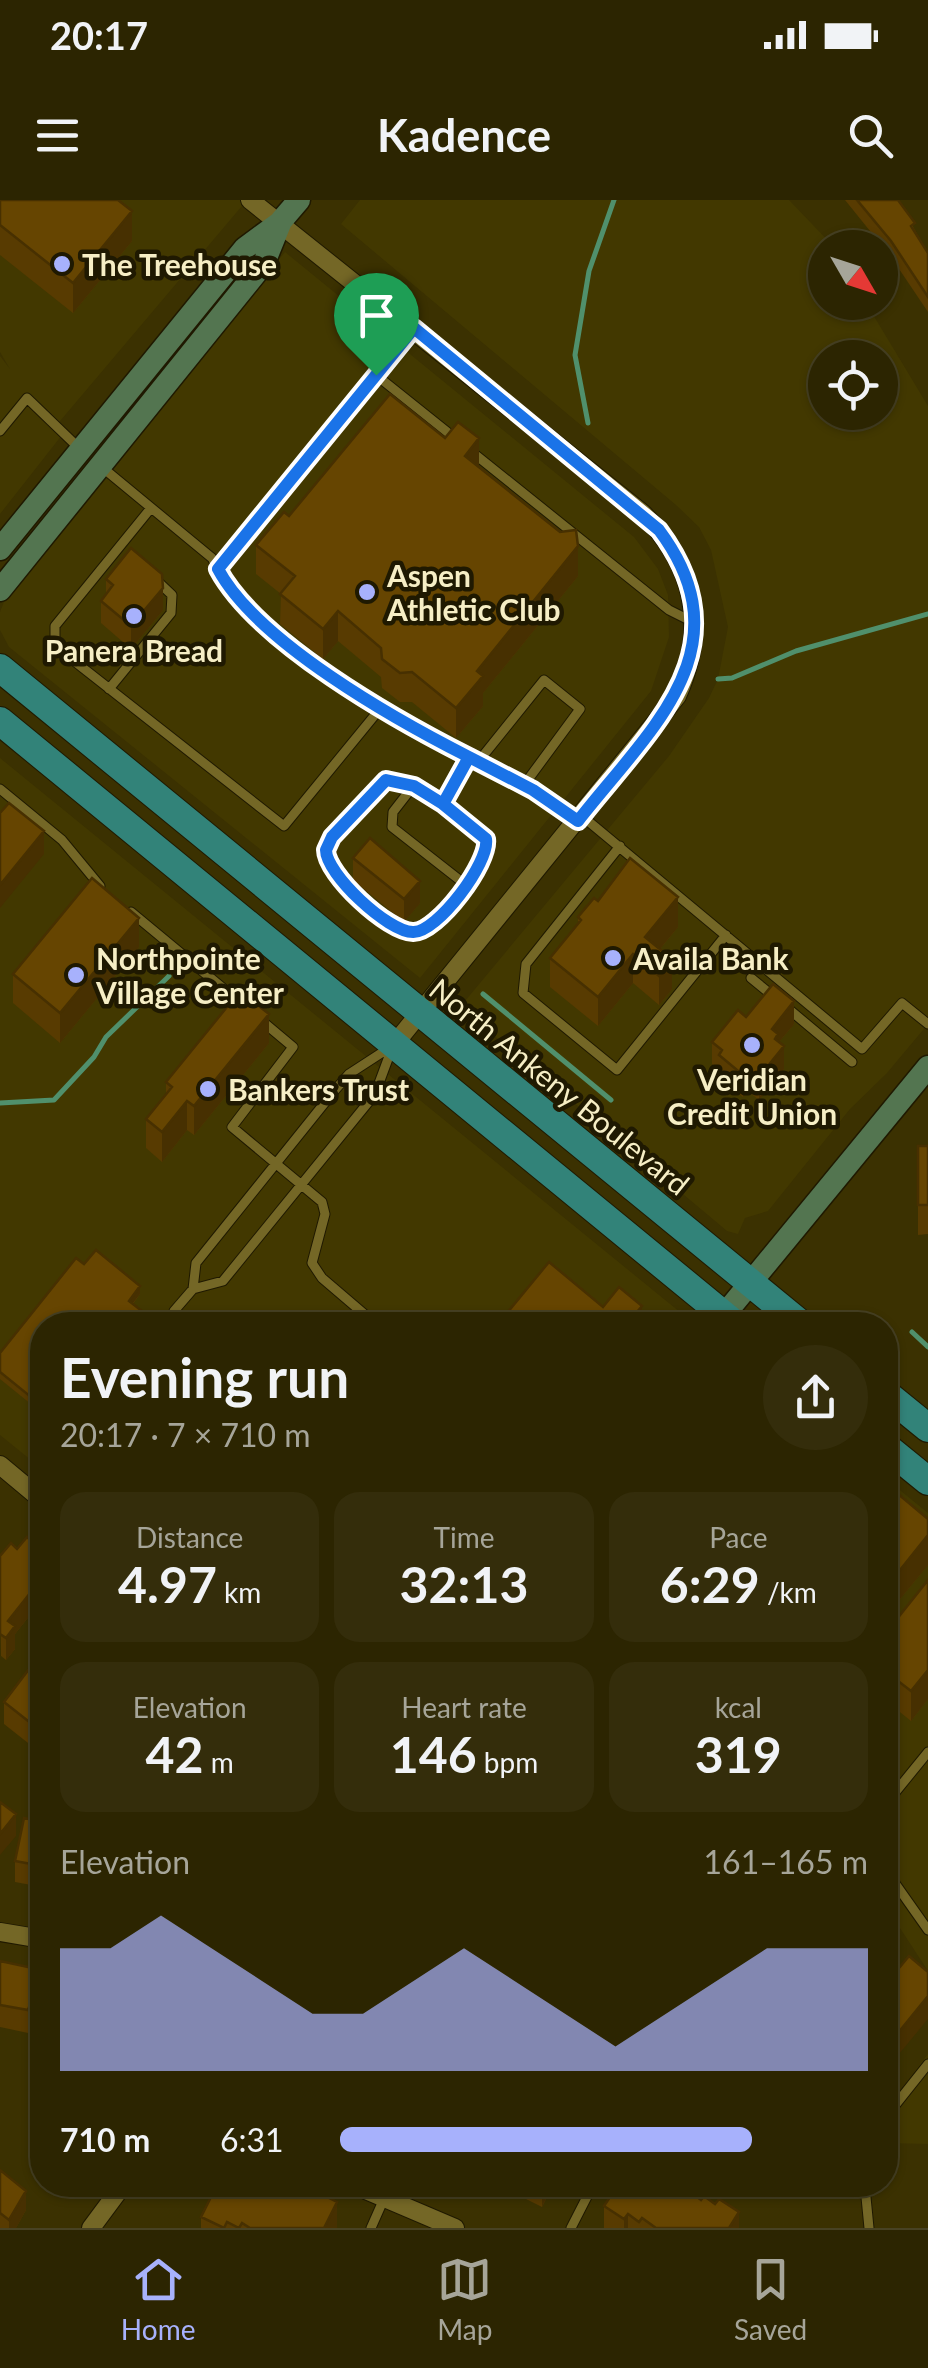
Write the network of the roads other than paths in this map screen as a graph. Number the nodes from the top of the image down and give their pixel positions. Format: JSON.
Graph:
{"nodes":[{"id":1,"x":250,"y":200,"type":"edge"},
{"id":2,"x":299,"y":200,"type":"edge"},
{"id":3,"x":282,"y":221,"type":"junction"},
{"id":4,"x":414,"y":328,"type":"junction"},
{"id":5,"x":376,"y":375,"type":"junction"},
{"id":6,"x":0,"y":431,"type":"edge"},
{"id":7,"x":81,"y":450,"type":"junction"},
{"id":8,"x":101,"y":467,"type":"junction"},
{"id":9,"x":151,"y":508,"type":"junction"},
{"id":10,"x":0,"y":548,"type":"edge"},
{"id":11,"x":117,"y":549,"type":"junction"},
{"id":12,"x":130,"y":559,"type":"edge"},
{"id":13,"x":218,"y":569,"type":"junction"},
{"id":14,"x":144,"y":570,"type":"edge"},
{"id":15,"x":0,"y":590,"type":"edge"},
{"id":16,"x":695,"y":624,"type":"junction"},
{"id":17,"x":0,"y":668,"type":"edge"},
{"id":18,"x":109,"y":689,"type":"junction"},
{"id":19,"x":380,"y":710,"type":"junction"},
{"id":20,"x":0,"y":721,"type":"edge"},
{"id":21,"x":474,"y":759,"type":"junction"},
{"id":22,"x":524,"y":785,"type":"junction"},
{"id":23,"x":414,"y":786,"type":"junction"},
{"id":24,"x":0,"y":790,"type":"edge"},
{"id":25,"x":443,"y":804,"type":"junction"},
{"id":26,"x":580,"y":818,"type":"junction"},
{"id":27,"x":620,"y":846,"type":"junction"},
{"id":28,"x":466,"y":885,"type":"junction"},
{"id":29,"x":114,"y":898,"type":"edge"},
{"id":30,"x":128,"y":909,"type":"edge"},
{"id":31,"x":726,"y":935,"type":"junction"},
{"id":32,"x":752,"y":978,"type":"dead end"},
{"id":33,"x":421,"y":1014,"type":"junction"},
{"id":34,"x":928,"y":1024,"type":"edge"},
{"id":35,"x":393,"y":1046,"type":"junction"},
{"id":36,"x":852,"y":1062,"type":"dead end"},
{"id":37,"x":928,"y":1067,"type":"edge"},
{"id":38,"x":277,"y":1164,"type":"junction"},
{"id":39,"x":302,"y":1184,"type":"junction"},
{"id":40,"x":750,"y":1283,"type":"junction"},
{"id":41,"x":193,"y":1290,"type":"junction"},
{"id":42,"x":174,"y":1311,"type":"dead end"},
{"id":43,"x":362,"y":1312,"type":"edge"},
{"id":44,"x":713,"y":1312,"type":"edge"},
{"id":45,"x":731,"y":1312,"type":"edge"},
{"id":46,"x":786,"y":1312,"type":"edge"},
{"id":47,"x":898,"y":1403,"type":"edge"},
{"id":48,"x":928,"y":1428,"type":"edge"},
{"id":49,"x":898,"y":1457,"type":"edge"},
{"id":50,"x":0,"y":1466,"type":"edge"},
{"id":51,"x":928,"y":1481,"type":"edge"},
{"id":52,"x":30,"y":1490,"type":"edge"},
{"id":53,"x":928,"y":1752,"type":"edge"},
{"id":54,"x":898,"y":1790,"type":"edge"},
{"id":55,"x":898,"y":1888,"type":"edge"},
{"id":56,"x":928,"y":1930,"type":"edge"},
{"id":57,"x":0,"y":1932,"type":"edge"},
{"id":58,"x":30,"y":1937,"type":"edge"},
{"id":59,"x":928,"y":2064,"type":"edge"},
{"id":60,"x":898,"y":2102,"type":"edge"},
{"id":61,"x":114,"y":2197,"type":"edge"},
{"id":62,"x":385,"y":2197,"type":"edge"},
{"id":63,"x":396,"y":2197,"type":"edge"},
{"id":64,"x":587,"y":2197,"type":"edge"},
{"id":65,"x":866,"y":2197,"type":"edge"},
{"id":66,"x":90,"y":2228,"type":"edge"},
{"id":67,"x":371,"y":2228,"type":"edge"},
{"id":68,"x":455,"y":2228,"type":"edge"},
{"id":69,"x":571,"y":2228,"type":"edge"},
{"id":70,"x":869,"y":2228,"type":"edge"}],
"edges":[{"from":1,"to":3,"type":"street"},
{"from":2,"to":3,"type":"main road"},
{"from":3,"to":4,"type":"street"},
{"from":3,"to":7,"type":"main road"},
{"from":3,"to":8,"type":"main road"},
{"from":4,"to":5,"type":"lane"},
{"from":4,"to":16,"type":"street"},
{"from":5,"to":13,"type":"lane"},
{"from":5,"to":16,"type":"lane"},
{"from":6,"to":7,"type":"lane"},
{"from":7,"to":10,"type":"main road"},
{"from":8,"to":9,"type":"lane"},
{"from":8,"to":15,"type":"main road"},
{"from":9,"to":11,"type":"lane"},
{"from":9,"to":13,"type":"lane"},
{"from":11,"to":12,"type":"lane"},
{"from":11,"to":18,"type":"lane"},
{"from":13,"to":19,"type":"lane"},
{"from":14,"to":18,"type":"lane"},
{"from":16,"to":26,"type":"street"},
{"from":17,"to":33,"type":"main road","name":"North Ankeny Boulevard"},
{"from":18,"to":19,"type":"lane"},
{"from":19,"to":21,"type":"lane"},
{"from":20,"to":35,"type":"main road"},
{"from":21,"to":22,"type":"lane"},
{"from":21,"to":22,"type":"lane"},
{"from":21,"to":25,"type":"lane"},
{"from":22,"to":26,"type":"lane"},
{"from":23,"to":25,"type":"lane"},
{"from":23,"to":28,"type":"lane"},
{"from":23,"to":28,"type":"lane"},
{"from":24,"to":29,"type":"lane"},
{"from":25,"to":28,"type":"lane"},
{"from":26,"to":27,"type":"lane"},
{"from":26,"to":33,"type":"street"},
{"from":27,"to":31,"type":"lane"},
{"from":27,"to":31,"type":"lane"},
{"from":30,"to":38,"type":"lane"},
{"from":31,"to":34,"type":"lane"},
{"from":32,"to":36,"type":"lane"},
{"from":33,"to":35,"type":"street"},
{"from":33,"to":40,"type":"main road","name":"North Ankeny Boulevard"},
{"from":35,"to":38,"type":"lane"},
{"from":35,"to":39,"type":"lane"},
{"from":35,"to":44,"type":"main road"},
{"from":37,"to":40,"type":"main road"},
{"from":38,"to":39,"type":"lane"},
{"from":38,"to":41,"type":"lane"},
{"from":39,"to":41,"type":"lane"},
{"from":39,"to":43,"type":"lane"},
{"from":40,"to":45,"type":"main road"},
{"from":40,"to":46,"type":"main road","name":"North Ankeny Boulevard"},
{"from":41,"to":42,"type":"lane"},
{"from":47,"to":48,"type":"main road"},
{"from":49,"to":51,"type":"main road"},
{"from":50,"to":52,"type":"street"},
{"from":53,"to":54,"type":"lane"},
{"from":55,"to":56,"type":"lane"},
{"from":57,"to":58,"type":"street"},
{"from":59,"to":60,"type":"lane"},
{"from":61,"to":66,"type":"street"},
{"from":62,"to":67,"type":"lane"},
{"from":63,"to":68,"type":"street"},
{"from":64,"to":69,"type":"lane"},
{"from":65,"to":70,"type":"lane"}]}
